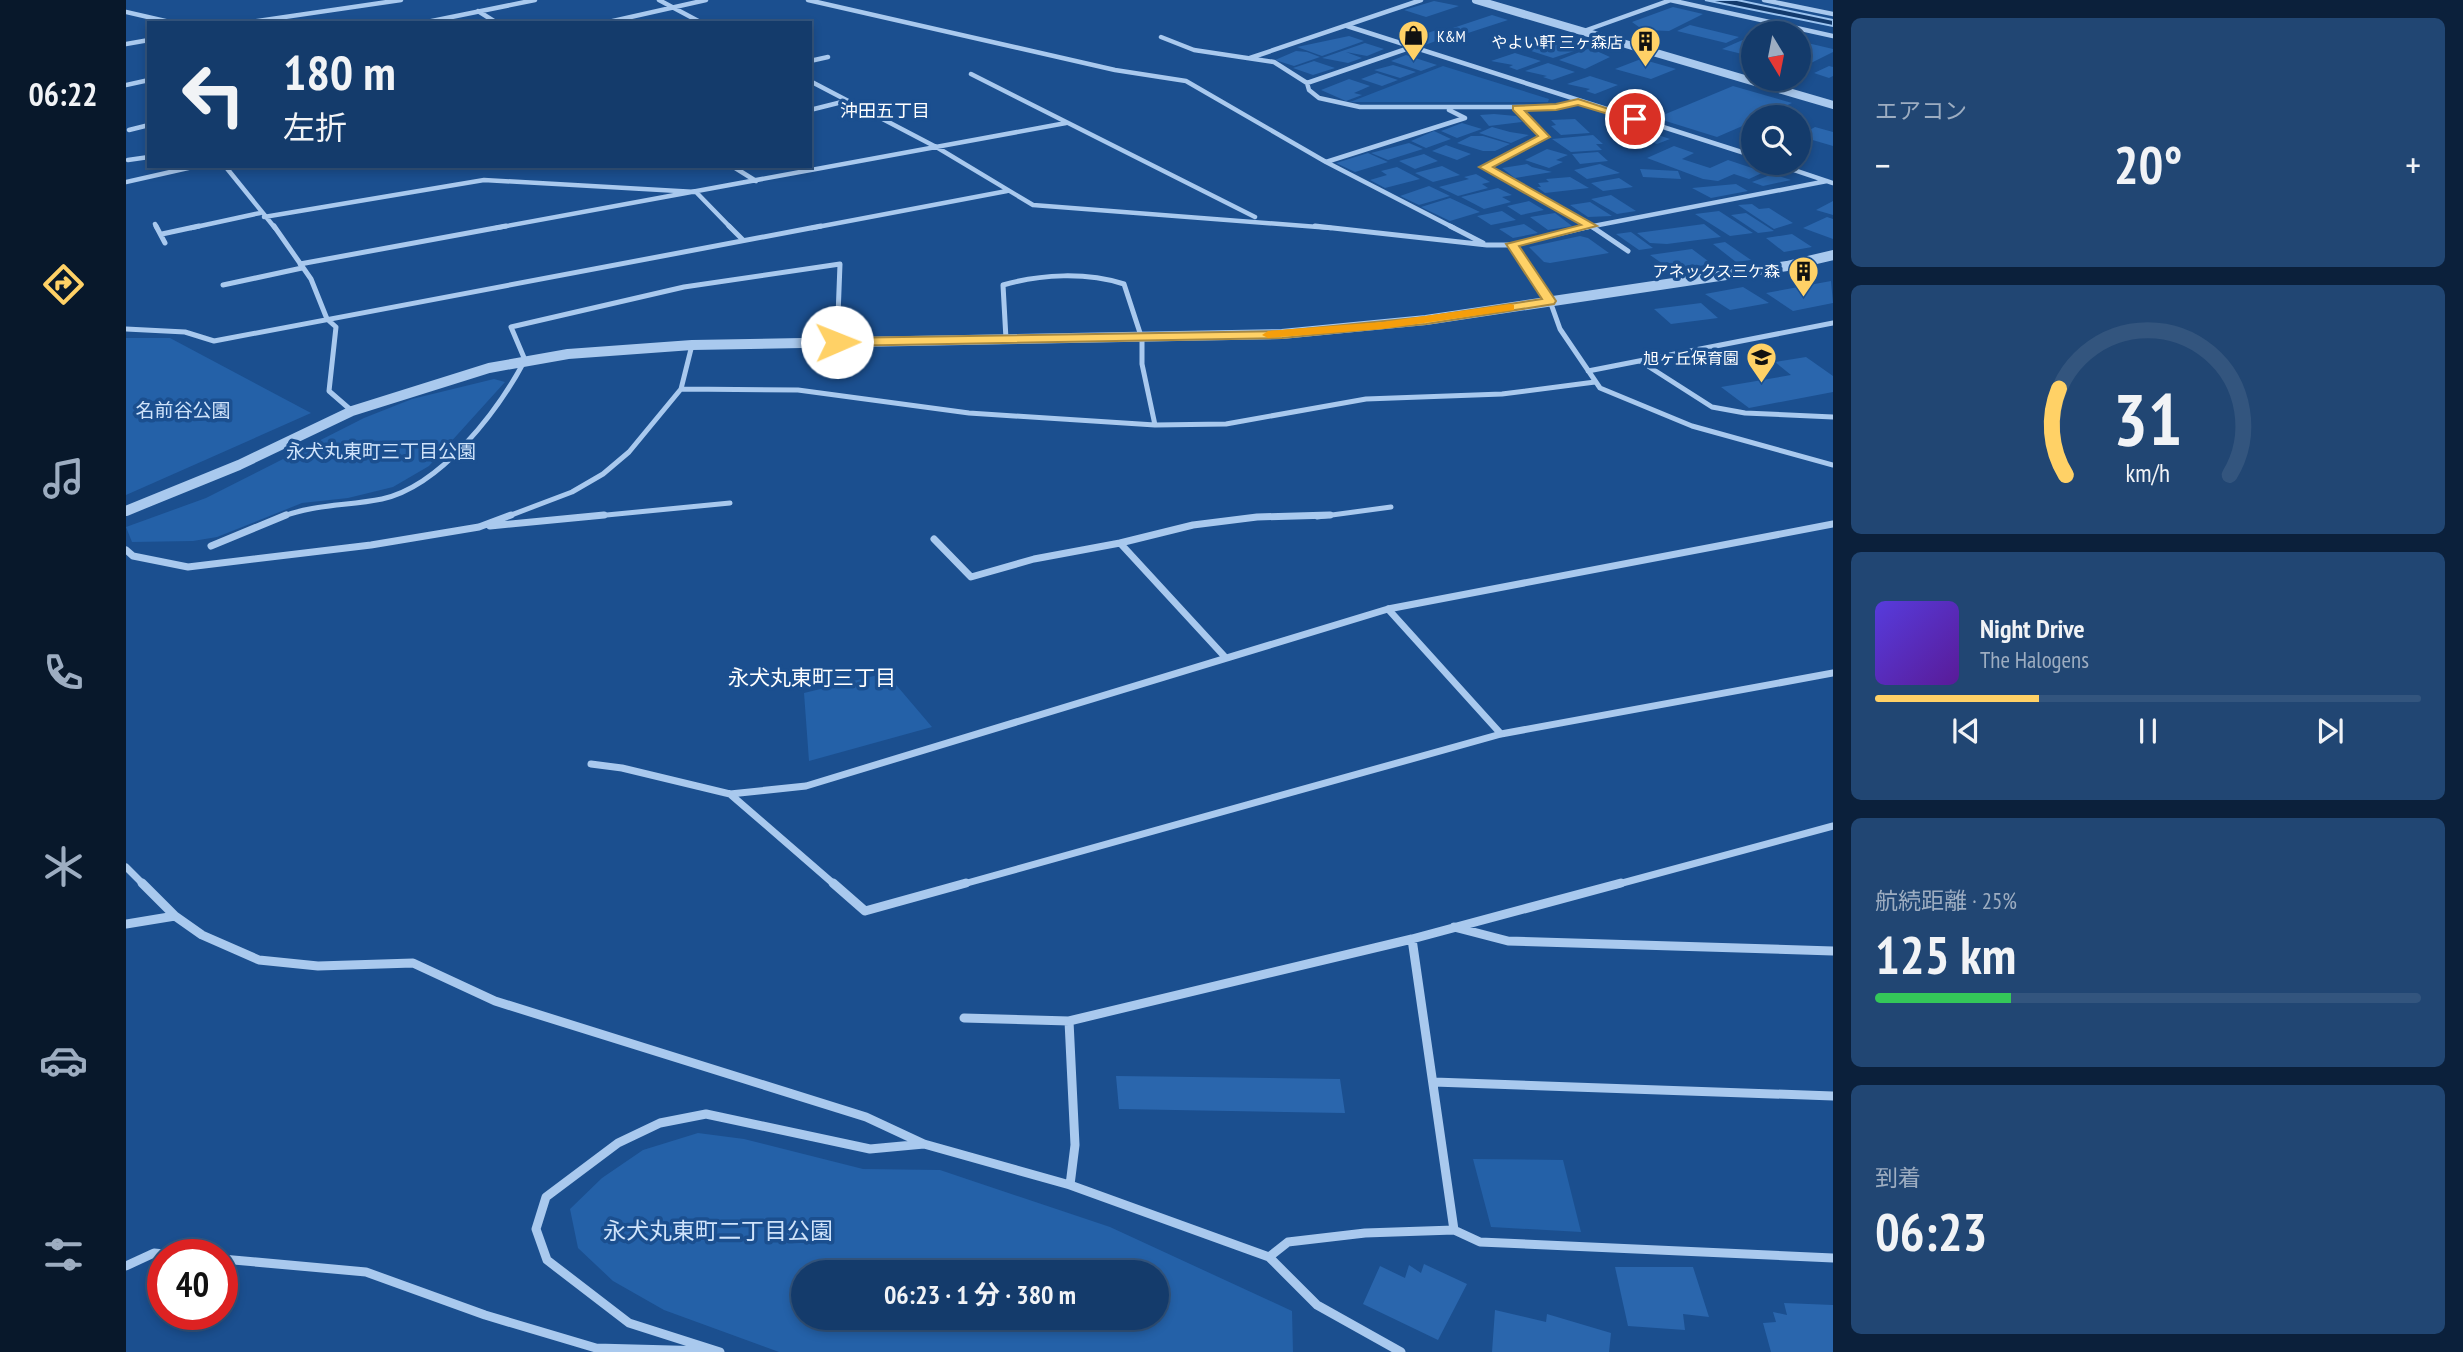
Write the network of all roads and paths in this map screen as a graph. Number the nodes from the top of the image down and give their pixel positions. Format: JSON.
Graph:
{"nodes":[{"id":1,"x":401,"y":0,"type":"edge"},
{"id":2,"x":535,"y":0,"type":"edge"},
{"id":3,"x":659,"y":0,"type":"edge"},
{"id":4,"x":706,"y":0,"type":"edge"},
{"id":5,"x":808,"y":0,"type":"edge"},
{"id":6,"x":1421,"y":0,"type":"edge"},
{"id":7,"x":1476,"y":0,"type":"edge"},
{"id":8,"x":1507,"y":0,"type":"edge"},
{"id":9,"x":1670,"y":0,"type":"edge"},
{"id":10,"x":1764,"y":0,"type":"edge"},
{"id":11,"x":673,"y":7,"type":"junction"},
{"id":12,"x":478,"y":11,"type":"junction"},
{"id":13,"x":126,"y":12,"type":"edge"},
{"id":14,"x":1833,"y":15,"type":"edge"},
{"id":15,"x":165,"y":21,"type":"edge"},
{"id":16,"x":258,"y":21,"type":"edge"},
{"id":17,"x":431,"y":21,"type":"edge"},
{"id":18,"x":494,"y":21,"type":"edge"},
{"id":19,"x":613,"y":21,"type":"edge"},
{"id":20,"x":698,"y":21,"type":"edge"},
{"id":21,"x":1347,"y":26,"type":"junction"},
{"id":22,"x":1597,"y":26,"type":"junction"},
{"id":23,"x":1584,"y":31,"type":"junction"},
{"id":24,"x":1833,"y":36,"type":"edge"},
{"id":25,"x":1161,"y":37,"type":"dead end"},
{"id":26,"x":147,"y":40,"type":"edge"},
{"id":27,"x":126,"y":44,"type":"edge"},
{"id":28,"x":1412,"y":47,"type":"junction"},
{"id":29,"x":828,"y":57,"type":"dead end"},
{"id":30,"x":1248,"y":59,"type":"junction"},
{"id":31,"x":812,"y":61,"type":"edge"},
{"id":32,"x":1741,"y":69,"type":"edge"},
{"id":33,"x":971,"y":75,"type":"dead end"},
{"id":34,"x":147,"y":80,"type":"edge"},
{"id":35,"x":812,"y":82,"type":"edge"},
{"id":36,"x":1307,"y":83,"type":"junction"},
{"id":37,"x":126,"y":85,"type":"edge"},
{"id":38,"x":1811,"y":90,"type":"edge"},
{"id":39,"x":1833,"y":96,"type":"edge"},
{"id":40,"x":847,"y":100,"type":"junction"},
{"id":41,"x":1578,"y":102,"type":"junction"},
{"id":42,"x":1833,"y":105,"type":"edge"},
{"id":43,"x":1445,"y":108,"type":"junction"},
{"id":44,"x":1517,"y":108,"type":"junction"},
{"id":45,"x":812,"y":109,"type":"edge"},
{"id":46,"x":1066,"y":123,"type":"junction"},
{"id":47,"x":147,"y":126,"type":"edge"},
{"id":48,"x":129,"y":130,"type":"dead end"},
{"id":49,"x":939,"y":148,"type":"junction"},
{"id":50,"x":1741,"y":152,"type":"edge"},
{"id":51,"x":147,"y":156,"type":"edge"},
{"id":52,"x":128,"y":160,"type":"dead end"},
{"id":53,"x":1326,"y":162,"type":"junction"},
{"id":54,"x":188,"y":168,"type":"edge"},
{"id":55,"x":227,"y":168,"type":"edge"},
{"id":56,"x":735,"y":168,"type":"edge"},
{"id":57,"x":1809,"y":175,"type":"edge"},
{"id":58,"x":756,"y":181,"type":"junction"},
{"id":59,"x":126,"y":182,"type":"edge"},
{"id":60,"x":1830,"y":182,"type":"edge"},
{"id":61,"x":1008,"y":190,"type":"junction"},
{"id":62,"x":696,"y":192,"type":"junction"},
{"id":63,"x":262,"y":215,"type":"junction"},
{"id":64,"x":1259,"y":220,"type":"junction"},
{"id":65,"x":155,"y":225,"type":"dead end"},
{"id":66,"x":1591,"y":226,"type":"junction"},
{"id":67,"x":162,"y":234,"type":"junction"},
{"id":68,"x":743,"y":240,"type":"junction"},
{"id":69,"x":165,"y":243,"type":"dead end"},
{"id":70,"x":1512,"y":244,"type":"junction"},
{"id":71,"x":1486,"y":245,"type":"junction"},
{"id":72,"x":1628,"y":251,"type":"dead end"},
{"id":73,"x":1833,"y":255,"type":"edge"},
{"id":74,"x":301,"y":266,"type":"junction"},
{"id":75,"x":223,"y":285,"type":"dead end"},
{"id":76,"x":1550,"y":301,"type":"junction"},
{"id":77,"x":327,"y":319,"type":"junction"},
{"id":78,"x":1833,"y":324,"type":"edge"},
{"id":79,"x":126,"y":329,"type":"edge"},
{"id":80,"x":1006,"y":339,"type":"junction"},
{"id":81,"x":1142,"y":339,"type":"junction"},
{"id":82,"x":837,"y":342,"type":"junction"},
{"id":83,"x":692,"y":345,"type":"junction"},
{"id":84,"x":525,"y":360,"type":"junction"},
{"id":85,"x":1640,"y":361,"type":"junction"},
{"id":86,"x":1588,"y":371,"type":"junction"},
{"id":87,"x":1595,"y":382,"type":"junction"},
{"id":88,"x":681,"y":388,"type":"junction"},
{"id":89,"x":352,"y":411,"type":"junction"},
{"id":90,"x":1833,"y":417,"type":"edge"},
{"id":91,"x":1155,"y":425,"type":"junction"},
{"id":92,"x":1833,"y":466,"type":"edge"},
{"id":93,"x":730,"y":503,"type":"dead end"},
{"id":94,"x":1391,"y":507,"type":"dead end"},
{"id":95,"x":126,"y":511,"type":"edge"},
{"id":96,"x":1833,"y":524,"type":"edge"},
{"id":97,"x":479,"y":527,"type":"junction"},
{"id":98,"x":934,"y":539,"type":"dead end"},
{"id":99,"x":1120,"y":543,"type":"junction"},
{"id":100,"x":211,"y":545,"type":"dead end"},
{"id":101,"x":126,"y":550,"type":"edge"},
{"id":102,"x":1388,"y":610,"type":"junction"},
{"id":103,"x":1225,"y":657,"type":"junction"},
{"id":104,"x":1833,"y":673,"type":"edge"},
{"id":105,"x":1501,"y":734,"type":"junction"},
{"id":106,"x":591,"y":764,"type":"dead end"},
{"id":107,"x":730,"y":794,"type":"junction"},
{"id":108,"x":1833,"y":825,"type":"edge"},
{"id":109,"x":126,"y":867,"type":"edge"},
{"id":110,"x":174,"y":916,"type":"junction"},
{"id":111,"x":126,"y":924,"type":"edge"},
{"id":112,"x":1453,"y":926,"type":"junction"},
{"id":113,"x":1412,"y":939,"type":"junction"},
{"id":114,"x":1833,"y":951,"type":"edge"},
{"id":115,"x":964,"y":1018,"type":"dead end"},
{"id":116,"x":1069,"y":1021,"type":"junction"},
{"id":117,"x":1434,"y":1082,"type":"junction"},
{"id":118,"x":1833,"y":1096,"type":"edge"},
{"id":119,"x":924,"y":1144,"type":"junction"},
{"id":120,"x":1070,"y":1185,"type":"junction"},
{"id":121,"x":1454,"y":1230,"type":"junction"},
{"id":122,"x":147,"y":1256,"type":"edge"},
{"id":123,"x":1269,"y":1257,"type":"junction"},
{"id":124,"x":1833,"y":1258,"type":"edge"},
{"id":125,"x":238,"y":1260,"type":"edge"},
{"id":126,"x":126,"y":1266,"type":"edge"},
{"id":127,"x":718,"y":1352,"type":"edge"},
{"id":128,"x":1401,"y":1352,"type":"edge"}],
"edges":[{"from":1,"to":16,"type":"street"},
{"from":2,"to":12,"type":"street"},
{"from":3,"to":11,"type":"street"},
{"from":4,"to":11,"type":"street"},
{"from":5,"to":53,"type":"street"},
{"from":6,"to":21,"type":"street"},
{"from":7,"to":23,"type":"street"},
{"from":8,"to":22,"type":"street"},
{"from":9,"to":22,"type":"street"},
{"from":9,"to":24,"type":"street"},
{"from":10,"to":14,"type":"street"},
{"from":11,"to":19,"type":"street"},
{"from":11,"to":20,"type":"street"},
{"from":12,"to":17,"type":"street"},
{"from":12,"to":18,"type":"street"},
{"from":13,"to":15,"type":"street"},
{"from":21,"to":28,"type":"street"},
{"from":21,"to":30,"type":"street"},
{"from":22,"to":23,"type":"street"},
{"from":22,"to":32,"type":"street"},
{"from":23,"to":42,"type":"street"},
{"from":25,"to":30,"type":"street"},
{"from":26,"to":27,"type":"street"},
{"from":28,"to":36,"type":"street"},
{"from":28,"to":41,"type":"street"},
{"from":29,"to":31,"type":"street"},
{"from":30,"to":36,"type":"street"},
{"from":33,"to":46,"type":"street"},
{"from":34,"to":37,"type":"street"},
{"from":35,"to":40,"type":"street"},
{"from":36,"to":43,"type":"street"},
{"from":38,"to":39,"type":"street"},
{"from":40,"to":45,"type":"street"},
{"from":40,"to":49,"type":"street"},
{"from":41,"to":44,"type":"street"},
{"from":41,"to":50,"type":"street"},
{"from":43,"to":44,"type":"street"},
{"from":43,"to":53,"type":"street"},
{"from":44,"to":66,"type":"street"},
{"from":46,"to":49,"type":"street"},
{"from":46,"to":64,"type":"street"},
{"from":47,"to":48,"type":"street"},
{"from":49,"to":58,"type":"street"},
{"from":49,"to":61,"type":"street"},
{"from":51,"to":52,"type":"street"},
{"from":53,"to":71,"type":"street"},
{"from":54,"to":59,"type":"street"},
{"from":55,"to":63,"type":"street"},
{"from":56,"to":58,"type":"street"},
{"from":57,"to":60,"type":"street"},
{"from":58,"to":62,"type":"street"},
{"from":60,"to":66,"type":"street"},
{"from":61,"to":64,"type":"street"},
{"from":61,"to":68,"type":"street"},
{"from":62,"to":63,"type":"street"},
{"from":62,"to":68,"type":"street"},
{"from":62,"to":74,"type":"street"},
{"from":63,"to":67,"type":"street"},
{"from":63,"to":74,"type":"street"},
{"from":64,"to":71,"type":"street"},
{"from":65,"to":67,"type":"street"},
{"from":66,"to":70,"type":"street"},
{"from":66,"to":72,"type":"street"},
{"from":67,"to":69,"type":"street"},
{"from":68,"to":77,"type":"street"},
{"from":70,"to":71,"type":"street"},
{"from":70,"to":76,"type":"street"},
{"from":73,"to":76,"type":"street"},
{"from":74,"to":75,"type":"street"},
{"from":74,"to":77,"type":"street"},
{"from":76,"to":81,"type":"street"},
{"from":76,"to":86,"type":"street"},
{"from":77,"to":79,"type":"street"},
{"from":77,"to":89,"type":"street"},
{"from":78,"to":85,"type":"street"},
{"from":80,"to":81,"type":"street"},
{"from":80,"to":81,"type":"street"},
{"from":80,"to":82,"type":"street"},
{"from":81,"to":91,"type":"street"},
{"from":82,"to":83,"type":"street"},
{"from":82,"to":84,"type":"street"},
{"from":83,"to":84,"type":"street"},
{"from":83,"to":88,"type":"street"},
{"from":84,"to":89,"type":"street"},
{"from":84,"to":100,"type":"street"},
{"from":85,"to":86,"type":"street"},
{"from":85,"to":90,"type":"street"},
{"from":86,"to":87,"type":"street"},
{"from":87,"to":91,"type":"street"},
{"from":87,"to":92,"type":"street"},
{"from":88,"to":91,"type":"street"},
{"from":88,"to":97,"type":"street"},
{"from":89,"to":95,"type":"street"},
{"from":93,"to":97,"type":"street"},
{"from":94,"to":99,"type":"street"},
{"from":96,"to":102,"type":"street"},
{"from":97,"to":101,"type":"street"},
{"from":98,"to":99,"type":"street"},
{"from":99,"to":103,"type":"street"},
{"from":102,"to":103,"type":"street"},
{"from":102,"to":105,"type":"street"},
{"from":103,"to":107,"type":"street"},
{"from":104,"to":105,"type":"street"},
{"from":105,"to":107,"type":"street"},
{"from":106,"to":107,"type":"street"},
{"from":108,"to":112,"type":"street"},
{"from":109,"to":110,"type":"street"},
{"from":110,"to":111,"type":"street"},
{"from":110,"to":119,"type":"street"},
{"from":112,"to":113,"type":"street"},
{"from":112,"to":114,"type":"street"},
{"from":113,"to":116,"type":"street"},
{"from":113,"to":117,"type":"street"},
{"from":115,"to":116,"type":"street"},
{"from":116,"to":120,"type":"street"},
{"from":117,"to":118,"type":"street"},
{"from":117,"to":121,"type":"street"},
{"from":119,"to":120,"type":"street"},
{"from":119,"to":127,"type":"street"},
{"from":120,"to":123,"type":"street"},
{"from":121,"to":123,"type":"street"},
{"from":121,"to":124,"type":"street"},
{"from":122,"to":126,"type":"street"},
{"from":123,"to":128,"type":"street"},
{"from":125,"to":127,"type":"street"}]}
